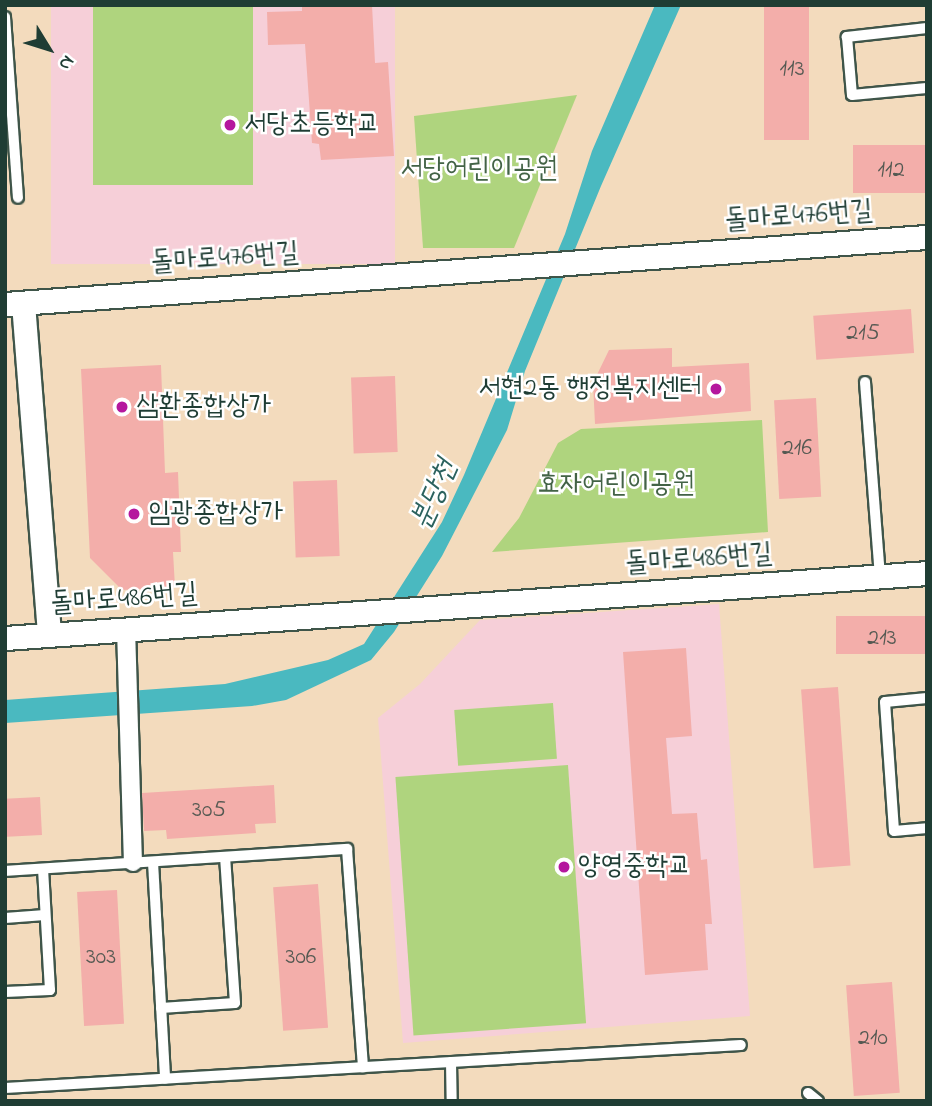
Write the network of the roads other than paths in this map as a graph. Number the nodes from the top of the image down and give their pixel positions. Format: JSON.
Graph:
{"nodes":[{"id":1,"x":5,"y":17,"type":"edge"},
{"id":2,"x":927,"y":29,"type":"edge"},
{"id":3,"x":927,"y":88,"type":"edge"},
{"id":4,"x":18,"y":198,"type":"dead end"},
{"id":5,"x":927,"y":237,"type":"edge"},
{"id":6,"x":14,"y":303,"type":"edge"},
{"id":7,"x":865,"y":382,"type":"dead end"},
{"id":8,"x":927,"y":573,"type":"edge"},
{"id":9,"x":880,"y":577,"type":"junction"},
{"id":10,"x":126,"y":631,"type":"junction"},
{"id":11,"x":49,"y":634,"type":"junction"},
{"id":12,"x":5,"y":638,"type":"edge"},
{"id":13,"x":927,"y":698,"type":"edge"},
{"id":14,"x":927,"y":828,"type":"edge"},
{"id":15,"x":225,"y":857,"type":"junction"},
{"id":16,"x":153,"y":862,"type":"junction"},
{"id":17,"x":133,"y":863,"type":"junction"},
{"id":18,"x":43,"y":869,"type":"junction"},
{"id":19,"x":5,"y":871,"type":"edge"},
{"id":20,"x":45,"y":915,"type":"junction"},
{"id":21,"x":5,"y":918,"type":"edge"},
{"id":22,"x":5,"y":992,"type":"edge"},
{"id":23,"x":161,"y":1008,"type":"junction"},
{"id":24,"x":741,"y":1045,"type":"dead end"},
{"id":25,"x":451,"y":1062,"type":"junction"},
{"id":26,"x":363,"y":1067,"type":"junction"},
{"id":27,"x":165,"y":1079,"type":"junction"},
{"id":28,"x":5,"y":1088,"type":"edge"},
{"id":29,"x":808,"y":1093,"type":"dead end"},
{"id":30,"x":452,"y":1101,"type":"edge"},
{"id":31,"x":818,"y":1101,"type":"edge"}],
"edges":[{"from":1,"to":4,"type":"lane"},
{"from":2,"to":3,"type":"lane"},
{"from":5,"to":6,"type":"street","name":"돌마로476번길"},
{"from":6,"to":11,"type":"street"},
{"from":7,"to":9,"type":"lane"},
{"from":8,"to":9,"type":"street","name":"돌마로486번길"},
{"from":9,"to":10,"type":"street","name":"돌마로486번길"},
{"from":10,"to":11,"type":"street","name":"돌마로486번길"},
{"from":10,"to":17,"type":"street"},
{"from":11,"to":12,"type":"street","name":"돌마로486번길"},
{"from":13,"to":14,"type":"lane"},
{"from":15,"to":16,"type":"lane"},
{"from":15,"to":23,"type":"lane"},
{"from":15,"to":26,"type":"lane"},
{"from":16,"to":17,"type":"lane"},
{"from":16,"to":23,"type":"lane"},
{"from":17,"to":18,"type":"lane"},
{"from":18,"to":19,"type":"lane"},
{"from":18,"to":20,"type":"lane"},
{"from":20,"to":21,"type":"lane"},
{"from":20,"to":22,"type":"lane"},
{"from":23,"to":27,"type":"lane"},
{"from":24,"to":25,"type":"lane"},
{"from":25,"to":26,"type":"lane"},
{"from":25,"to":30,"type":"lane"},
{"from":26,"to":27,"type":"lane"},
{"from":27,"to":28,"type":"lane"},
{"from":29,"to":31,"type":"lane"}]}
